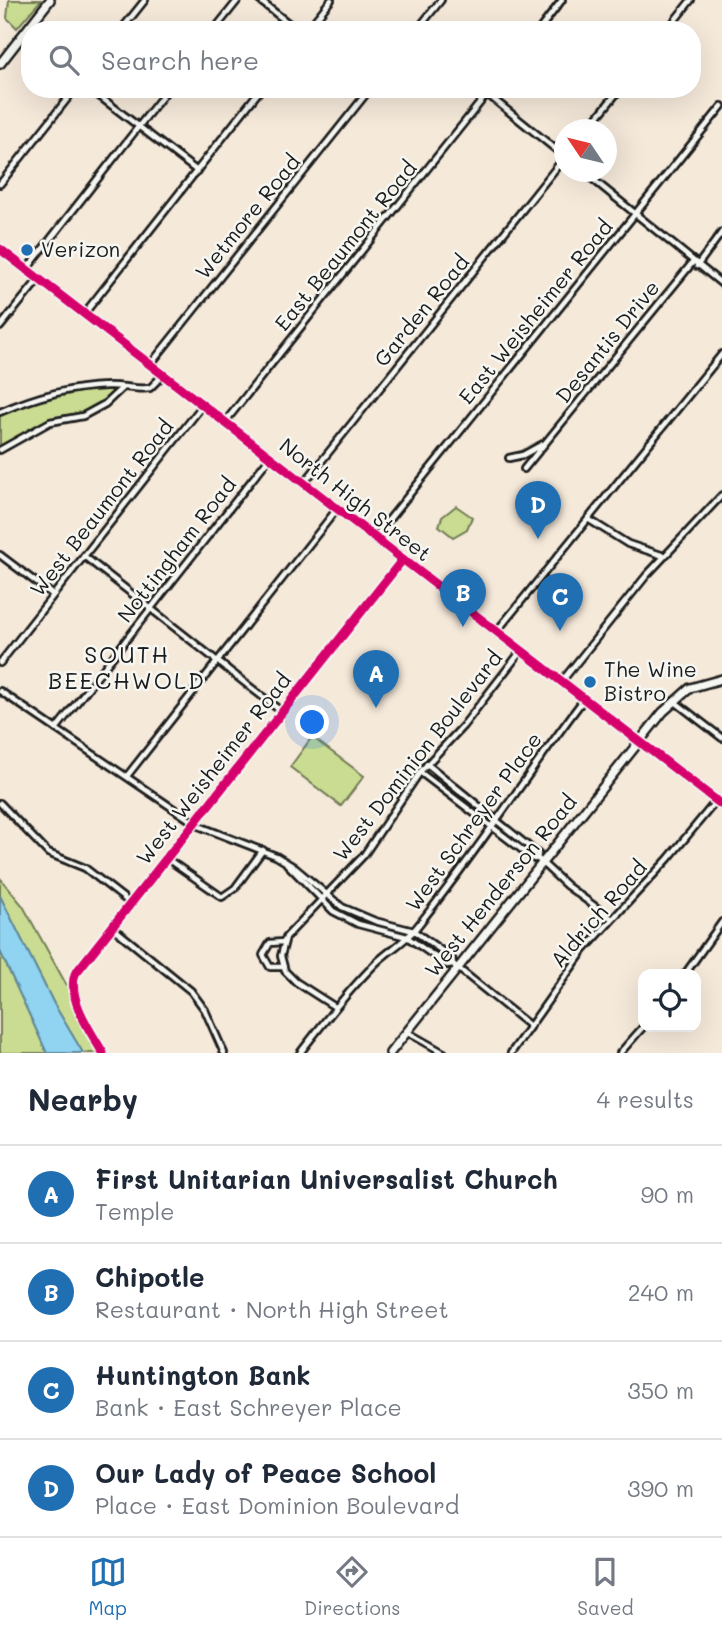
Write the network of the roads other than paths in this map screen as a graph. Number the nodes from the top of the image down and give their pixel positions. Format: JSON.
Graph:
{"nodes":[{"id":1,"x":50,"y":0,"type":"edge"},
{"id":2,"x":145,"y":0,"type":"edge"},
{"id":3,"x":238,"y":0,"type":"edge"},
{"id":4,"x":259,"y":0,"type":"edge"},
{"id":5,"x":331,"y":0,"type":"edge"},
{"id":6,"x":441,"y":0,"type":"edge"},
{"id":7,"x":562,"y":0,"type":"edge"},
{"id":8,"x":691,"y":0,"type":"edge"},
{"id":9,"x":34,"y":21,"type":"edge"},
{"id":10,"x":128,"y":21,"type":"edge"},
{"id":11,"x":221,"y":21,"type":"edge"},
{"id":12,"x":286,"y":21,"type":"edge"},
{"id":13,"x":314,"y":21,"type":"edge"},
{"id":14,"x":424,"y":21,"type":"edge"},
{"id":15,"x":546,"y":21,"type":"edge"},
{"id":16,"x":674,"y":21,"type":"edge"},
{"id":17,"x":21,"y":37,"type":"edge"},
{"id":18,"x":0,"y":64,"type":"edge"},
{"id":19,"x":68,"y":98,"type":"edge"},
{"id":20,"x":102,"y":98,"type":"edge"},
{"id":21,"x":161,"y":98,"type":"edge"},
{"id":22,"x":254,"y":98,"type":"edge"},
{"id":23,"x":363,"y":98,"type":"edge"},
{"id":24,"x":484,"y":98,"type":"edge"},
{"id":25,"x":496,"y":98,"type":"edge"},
{"id":26,"x":613,"y":98,"type":"edge"},
{"id":27,"x":722,"y":106,"type":"edge"},
{"id":28,"x":596,"y":119,"type":"edge"},
{"id":29,"x":139,"y":126,"type":"junction"},
{"id":30,"x":554,"y":148,"type":"edge"},
{"id":31,"x":197,"y":171,"type":"junction"},
{"id":32,"x":554,"y":171,"type":"edge"},
{"id":33,"x":596,"y":182,"type":"edge"},
{"id":34,"x":0,"y":184,"type":"edge"},
{"id":35,"x":634,"y":215,"type":"junction"},
{"id":36,"x":722,"y":232,"type":"edge"},
{"id":37,"x":0,"y":249,"type":"edge"},
{"id":38,"x":695,"y":264,"type":"junction"},
{"id":39,"x":26,"y":269,"type":"junction"},
{"id":40,"x":38,"y":279,"type":"junction"},
{"id":41,"x":722,"y":284,"type":"edge"},
{"id":42,"x":84,"y":314,"type":"junction"},
{"id":43,"x":0,"y":327,"type":"edge"},
{"id":44,"x":722,"y":354,"type":"edge"},
{"id":45,"x":150,"y":365,"type":"junction"},
{"id":46,"x":163,"y":375,"type":"junction"},
{"id":47,"x":123,"y":388,"type":"junction"},
{"id":48,"x":203,"y":405,"type":"junction"},
{"id":49,"x":0,"y":412,"type":"edge"},
{"id":50,"x":225,"y":422,"type":"junction"},
{"id":51,"x":547,"y":441,"type":"junction"},
{"id":52,"x":0,"y":450,"type":"edge"},
{"id":53,"x":270,"y":457,"type":"junction"},
{"id":54,"x":509,"y":458,"type":"dead end"},
{"id":55,"x":524,"y":469,"type":"dead end"},
{"id":56,"x":304,"y":483,"type":"junction"},
{"id":57,"x":722,"y":495,"type":"edge"},
{"id":58,"x":337,"y":508,"type":"junction"},
{"id":59,"x":588,"y":519,"type":"junction"},
{"id":60,"x":375,"y":537,"type":"junction"},
{"id":61,"x":0,"y":555,"type":"edge"},
{"id":62,"x":84,"y":556,"type":"junction"},
{"id":63,"x":664,"y":556,"type":"junction"},
{"id":64,"x":403,"y":559,"type":"junction"},
{"id":65,"x":53,"y":595,"type":"junction"},
{"id":66,"x":151,"y":609,"type":"junction"},
{"id":67,"x":497,"y":631,"type":"junction"},
{"id":68,"x":522,"y":650,"type":"junction"},
{"id":69,"x":217,"y":661,"type":"junction"},
{"id":70,"x":0,"y":663,"type":"edge"},
{"id":71,"x":722,"y":679,"type":"edge"},
{"id":72,"x":562,"y":681,"type":"junction"},
{"id":73,"x":0,"y":691,"type":"edge"},
{"id":74,"x":585,"y":699,"type":"junction"},
{"id":75,"x":673,"y":701,"type":"junction"},
{"id":76,"x":282,"y":712,"type":"junction"},
{"id":77,"x":56,"y":729,"type":"junction"},
{"id":78,"x":722,"y":738,"type":"edge"},
{"id":79,"x":639,"y":740,"type":"junction"},
{"id":80,"x":427,"y":764,"type":"junction"},
{"id":81,"x":420,"y":772,"type":"junction"},
{"id":82,"x":127,"y":776,"type":"junction"},
{"id":83,"x":719,"y":802,"type":"edge"},
{"id":84,"x":0,"y":803,"type":"edge"},
{"id":85,"x":194,"y":822,"type":"junction"},
{"id":86,"x":498,"y":822,"type":"junction"},
{"id":87,"x":493,"y":829,"type":"junction"},
{"id":88,"x":263,"y":849,"type":"junction"},
{"id":89,"x":166,"y":858,"type":"junction"},
{"id":90,"x":540,"y":861,"type":"junction"},
{"id":91,"x":286,"y":863,"type":"junction"},
{"id":92,"x":325,"y":895,"type":"junction"},
{"id":93,"x":320,"y":900,"type":"junction"},
{"id":94,"x":130,"y":903,"type":"junction"},
{"id":95,"x":611,"y":918,"type":"junction"},
{"id":96,"x":722,"y":922,"type":"edge"},
{"id":97,"x":112,"y":927,"type":"junction"},
{"id":98,"x":414,"y":931,"type":"junction"},
{"id":99,"x":407,"y":937,"type":"junction"},
{"id":100,"x":283,"y":942,"type":"junction"},
{"id":101,"x":455,"y":966,"type":"junction"},
{"id":102,"x":283,"y":967,"type":"junction"},
{"id":103,"x":689,"y":969,"type":"edge"},
{"id":104,"x":335,"y":1007,"type":"junction"},
{"id":105,"x":530,"y":1026,"type":"junction"},
{"id":106,"x":407,"y":1032,"type":"junction"},
{"id":107,"x":639,"y":1032,"type":"edge"},
{"id":108,"x":103,"y":1053,"type":"edge"},
{"id":109,"x":224,"y":1053,"type":"edge"},
{"id":110,"x":300,"y":1053,"type":"edge"},
{"id":111,"x":390,"y":1053,"type":"edge"},
{"id":112,"x":444,"y":1053,"type":"edge"},
{"id":113,"x":511,"y":1053,"type":"edge"},
{"id":114,"x":620,"y":1053,"type":"edge"}],
"edges":[{"from":1,"to":9,"type":"main road"},
{"from":2,"to":10,"type":"street"},
{"from":3,"to":11,"type":"street"},
{"from":4,"to":12,"type":"street"},
{"from":5,"to":13,"type":"street"},
{"from":6,"to":14,"type":"street"},
{"from":7,"to":15,"type":"street"},
{"from":8,"to":16,"type":"street"},
{"from":17,"to":18,"type":"main road"},
{"from":19,"to":34,"type":"street"},
{"from":20,"to":29,"type":"street"},
{"from":21,"to":29,"type":"street"},
{"from":22,"to":31,"type":"street"},
{"from":23,"to":45,"type":"street","name":"Wetmore Road"},
{"from":24,"to":50,"type":"street","name":"East Beaumont Road"},
{"from":25,"to":30,"type":"street"},
{"from":26,"to":28,"type":"street"},
{"from":27,"to":35,"type":"street","name":"East Weisheimer Road"},
{"from":29,"to":31,"type":"street"},
{"from":29,"to":39,"type":"street"},
{"from":31,"to":42,"type":"street"},
{"from":32,"to":56,"type":"street","name":"Garden Road"},
{"from":33,"to":35,"type":"street"},
{"from":35,"to":38,"type":"street"},
{"from":35,"to":60,"type":"street","name":"East Weisheimer Road"},
{"from":36,"to":38,"type":"street","name":"Desantis Drive"},
{"from":37,"to":39,"type":"main road","name":"North High Street"},
{"from":38,"to":41,"type":"street"},
{"from":38,"to":51,"type":"street","name":"Desantis Drive"},
{"from":39,"to":40,"type":"main road","name":"North High Street"},
{"from":40,"to":42,"type":"main road","name":"North High Street"},
{"from":40,"to":43,"type":"street"},
{"from":42,"to":45,"type":"main road","name":"North High Street"},
{"from":44,"to":59,"type":"street"},
{"from":45,"to":46,"type":"main road","name":"North High Street"},
{"from":46,"to":47,"type":"street"},
{"from":46,"to":48,"type":"main road","name":"North High Street"},
{"from":47,"to":49,"type":"street"},
{"from":47,"to":52,"type":"street"},
{"from":48,"to":50,"type":"main road","name":"North High Street"},
{"from":48,"to":62,"type":"street","name":"West Beaumont Road"},
{"from":50,"to":53,"type":"main road","name":"North High Street"},
{"from":51,"to":54,"type":"street","name":"Desantis Drive"},
{"from":51,"to":55,"type":"street","name":"Desantis Drive"},
{"from":53,"to":56,"type":"main road","name":"North High Street"},
{"from":53,"to":66,"type":"street","name":"Nottingham Road"},
{"from":56,"to":58,"type":"main road","name":"North High Street"},
{"from":57,"to":63,"type":"street"},
{"from":58,"to":60,"type":"main road","name":"North High Street"},
{"from":58,"to":69,"type":"street"},
{"from":59,"to":63,"type":"street"},
{"from":59,"to":67,"type":"street"},
{"from":60,"to":64,"type":"main road","name":"North High Street"},
{"from":61,"to":65,"type":"street"},
{"from":62,"to":65,"type":"street","name":"West Beaumont Road"},
{"from":62,"to":66,"type":"street"},
{"from":63,"to":72,"type":"street"},
{"from":64,"to":67,"type":"main road","name":"North High Street"},
{"from":64,"to":76,"type":"street","name":"West Weisheimer Road"},
{"from":65,"to":70,"type":"street","name":"West Beaumont Road"},
{"from":66,"to":69,"type":"street"},
{"from":66,"to":77,"type":"street","name":"Nottingham Road"},
{"from":67,"to":68,"type":"main road","name":"North High Street"},
{"from":68,"to":72,"type":"main road","name":"North High Street"},
{"from":68,"to":80,"type":"street","name":"West Dominion Boulevard"},
{"from":69,"to":76,"type":"street"},
{"from":69,"to":82,"type":"street"},
{"from":71,"to":75,"type":"main road","name":"West Henderson Road"},
{"from":72,"to":74,"type":"main road","name":"North High Street"},
{"from":73,"to":77,"type":"street"},
{"from":74,"to":79,"type":"main road","name":"North High Street"},
{"from":74,"to":86,"type":"street","name":"West Schreyer Place"},
{"from":75,"to":78,"type":"street"},
{"from":75,"to":79,"type":"main road","name":"West Henderson Road"},
{"from":76,"to":85,"type":"street","name":"West Weisheimer Road"},
{"from":77,"to":82,"type":"street"},
{"from":79,"to":83,"type":"main road","name":"North High Street"},
{"from":79,"to":90,"type":"main road","name":"West Henderson Road"},
{"from":80,"to":81,"type":"street","name":"West Dominion Boulevard"},
{"from":80,"to":86,"type":"street"},
{"from":81,"to":87,"type":"street"},
{"from":81,"to":92,"type":"street","name":"West Dominion Boulevard"},
{"from":82,"to":85,"type":"street"},
{"from":83,"to":95,"type":"street","name":"Aldrich Road"},
{"from":84,"to":94,"type":"street"},
{"from":85,"to":88,"type":"street"},
{"from":85,"to":89,"type":"street","name":"West Weisheimer Road"},
{"from":86,"to":87,"type":"street","name":"West Schreyer Place"},
{"from":86,"to":90,"type":"street"},
{"from":87,"to":90,"type":"street"},
{"from":87,"to":98,"type":"street","name":"West Schreyer Place"},
{"from":88,"to":89,"type":"street"},
{"from":88,"to":91,"type":"street"},
{"from":89,"to":94,"type":"street","name":"West Weisheimer Road"},
{"from":90,"to":95,"type":"street"},
{"from":90,"to":101,"type":"main road","name":"West Henderson Road"},
{"from":91,"to":92,"type":"street"},
{"from":91,"to":93,"type":"street"},
{"from":92,"to":93,"type":"street","name":"West Dominion Boulevard"},
{"from":92,"to":98,"type":"street"},
{"from":93,"to":99,"type":"street"},
{"from":93,"to":100,"type":"street","name":"West Dominion Boulevard"},
{"from":94,"to":97,"type":"street","name":"West Weisheimer Road"},
{"from":95,"to":105,"type":"street","name":"Aldrich Road"},
{"from":96,"to":103,"type":"street"},
{"from":97,"to":108,"type":"street","name":"West Weisheimer Road"},
{"from":97,"to":109,"type":"street"},
{"from":98,"to":99,"type":"street","name":"West Schreyer Place"},
{"from":98,"to":101,"type":"street"},
{"from":99,"to":101,"type":"street"},
{"from":99,"to":104,"type":"street","name":"West Schreyer Place"},
{"from":100,"to":102,"type":"street"},
{"from":100,"to":102,"type":"street","name":"West Dominion Boulevard"},
{"from":101,"to":105,"type":"street"},
{"from":101,"to":106,"type":"main road","name":"West Henderson Road"},
{"from":102,"to":104,"type":"street"},
{"from":104,"to":110,"type":"street","name":"West Schreyer Place"},
{"from":105,"to":113,"type":"street","name":"Aldrich Road"},
{"from":106,"to":111,"type":"main road","name":"West Henderson Road"},
{"from":106,"to":112,"type":"street"},
{"from":107,"to":114,"type":"street"}]}
